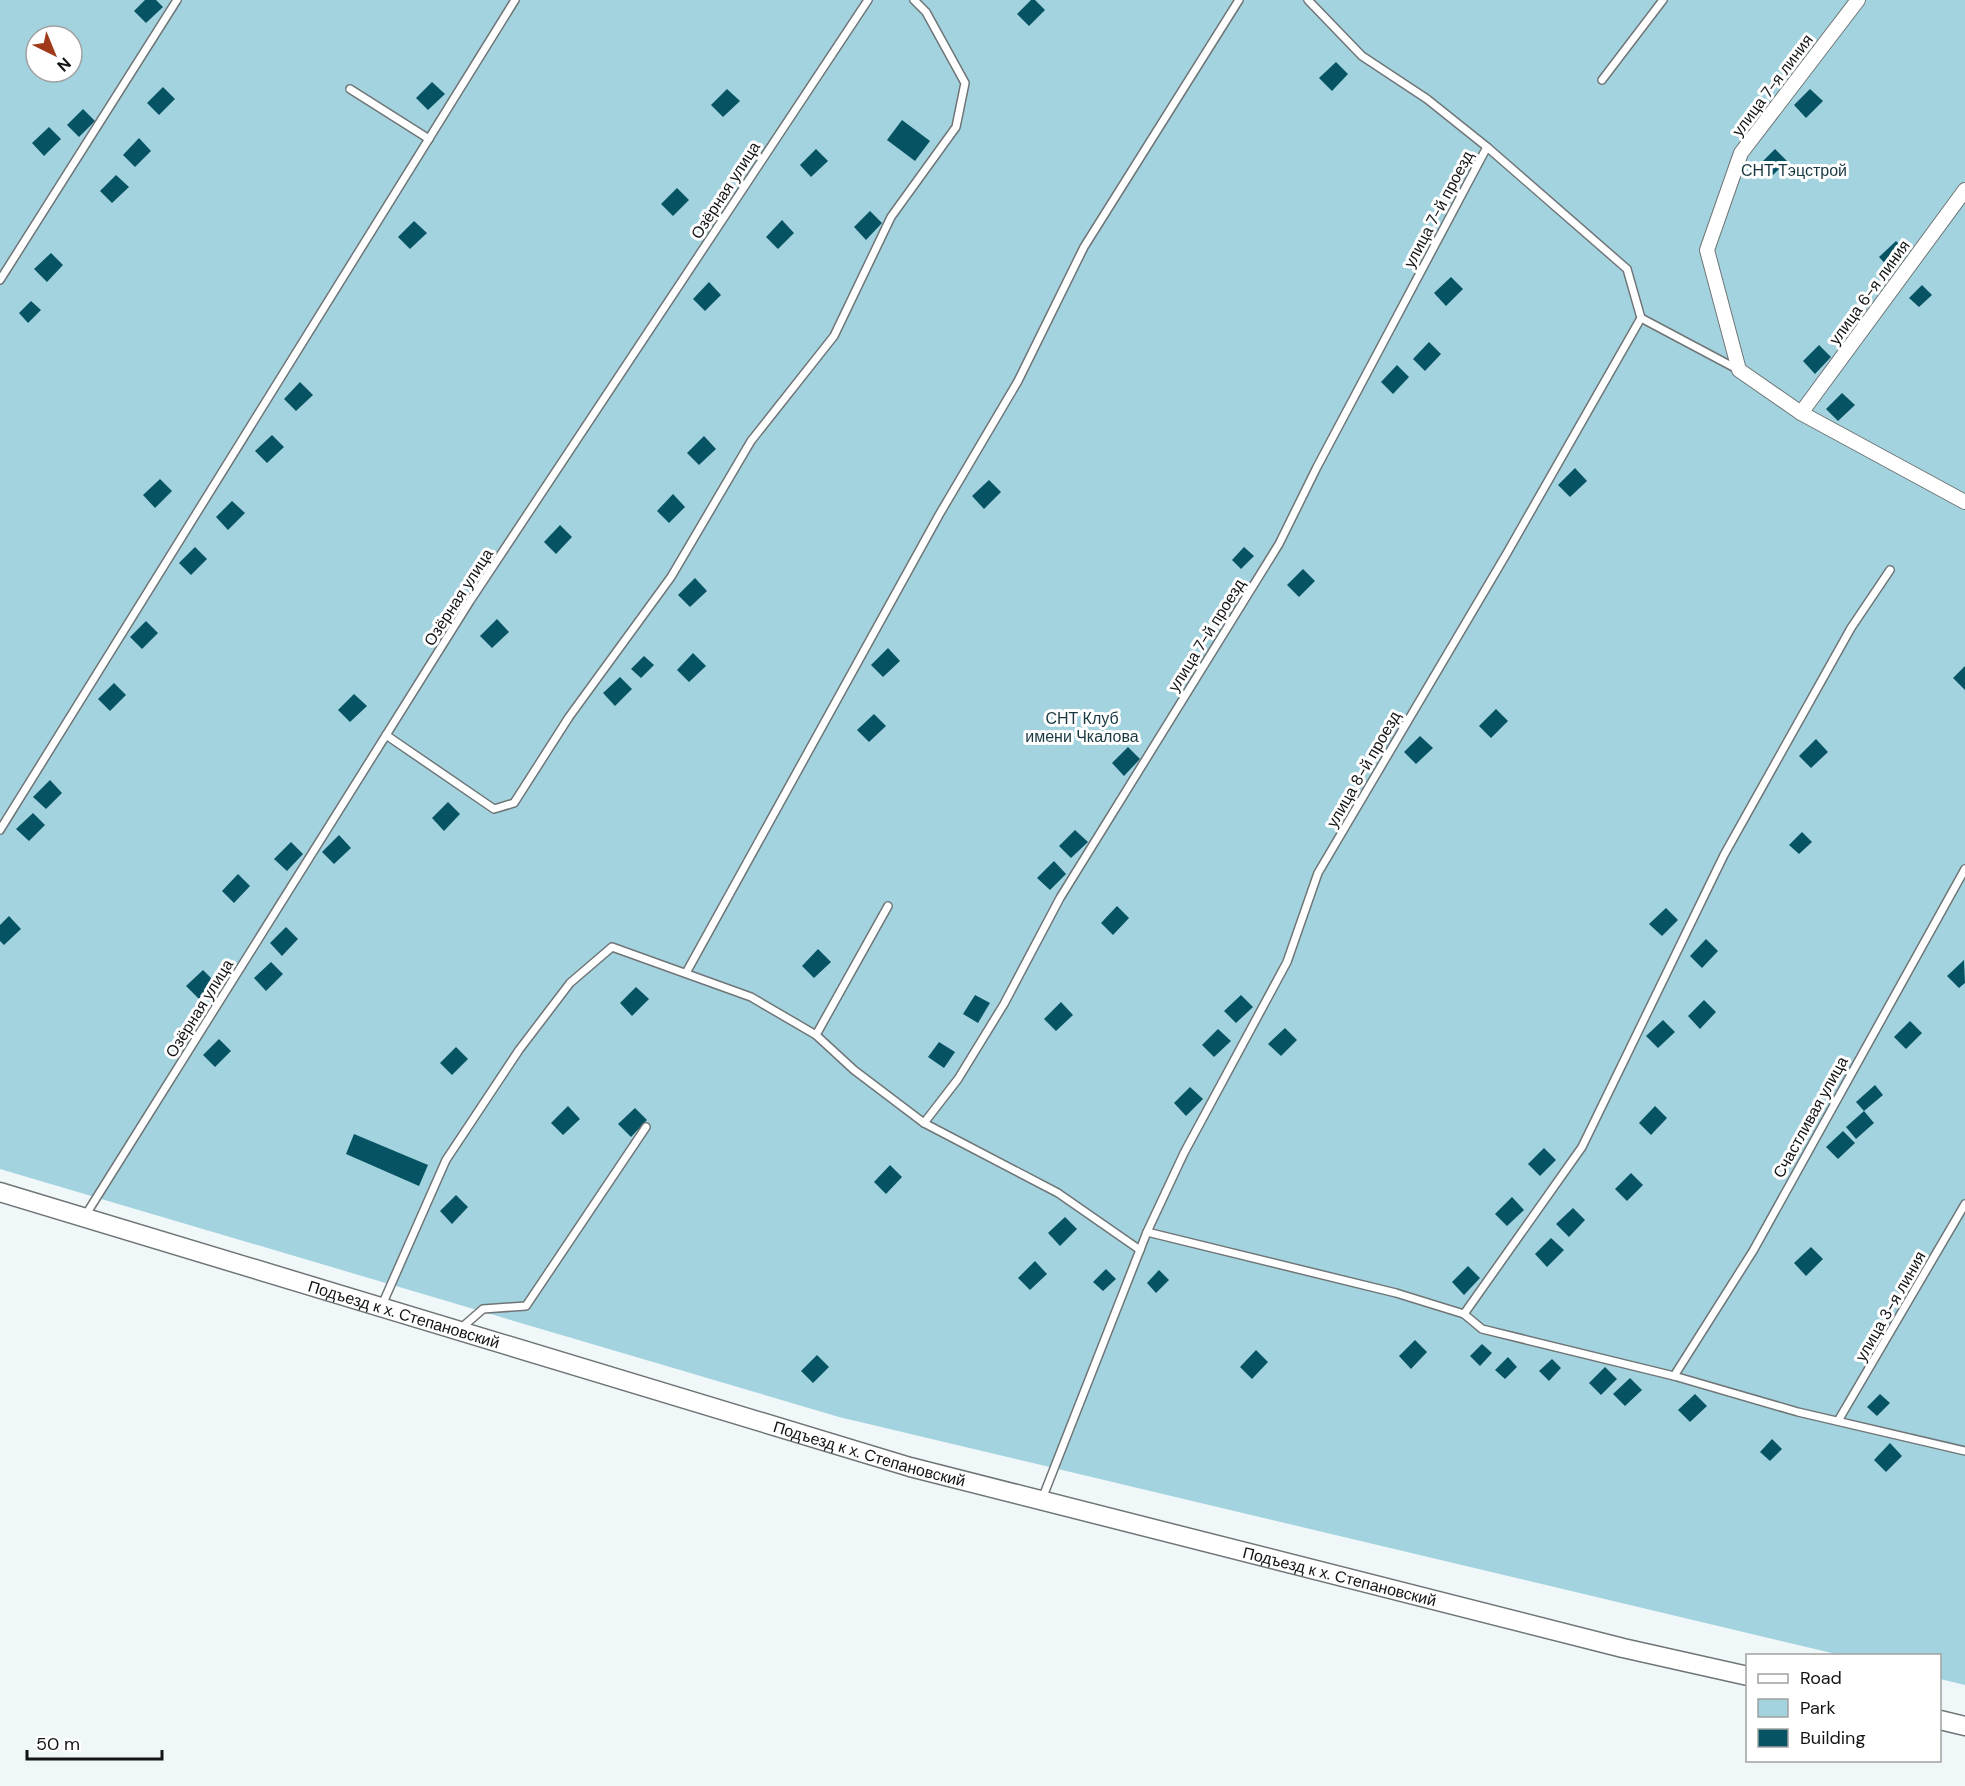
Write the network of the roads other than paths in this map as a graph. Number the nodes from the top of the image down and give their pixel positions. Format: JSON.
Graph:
{"nodes":[{"id":1,"x":177,"y":0,"type":"edge"},
{"id":2,"x":515,"y":0,"type":"edge"},
{"id":3,"x":868,"y":0,"type":"edge"},
{"id":4,"x":914,"y":0,"type":"edge"},
{"id":5,"x":1239,"y":0,"type":"edge"},
{"id":6,"x":1308,"y":0,"type":"edge"},
{"id":7,"x":1664,"y":0,"type":"edge"},
{"id":8,"x":1858,"y":0,"type":"edge"},
{"id":9,"x":1602,"y":80,"type":"dead end"},
{"id":10,"x":350,"y":89,"type":"dead end"},
{"id":11,"x":429,"y":139,"type":"junction"},
{"id":12,"x":1487,"y":147,"type":"junction"},
{"id":13,"x":1965,"y":190,"type":"edge"},
{"id":14,"x":0,"y":280,"type":"edge"},
{"id":15,"x":1641,"y":318,"type":"junction"},
{"id":16,"x":1739,"y":370,"type":"junction"},
{"id":17,"x":1800,"y":413,"type":"junction"},
{"id":18,"x":1965,"y":502,"type":"edge"},
{"id":19,"x":1890,"y":570,"type":"dead end"},
{"id":20,"x":386,"y":735,"type":"junction"},
{"id":21,"x":0,"y":830,"type":"edge"},
{"id":22,"x":1965,"y":869,"type":"edge"},
{"id":23,"x":888,"y":906,"type":"dead end"},
{"id":24,"x":686,"y":973,"type":"junction"},
{"id":25,"x":816,"y":1035,"type":"junction"},
{"id":26,"x":924,"y":1123,"type":"junction"},
{"id":27,"x":646,"y":1127,"type":"dead end"},
{"id":28,"x":0,"y":1192,"type":"edge"},
{"id":29,"x":1965,"y":1204,"type":"edge"},
{"id":30,"x":85,"y":1217,"type":"junction"},
{"id":31,"x":1147,"y":1232,"type":"junction"},
{"id":32,"x":1140,"y":1250,"type":"junction"},
{"id":33,"x":381,"y":1307,"type":"junction"},
{"id":34,"x":1464,"y":1314,"type":"junction"},
{"id":35,"x":458,"y":1330,"type":"junction"},
{"id":36,"x":1674,"y":1376,"type":"junction"},
{"id":37,"x":1838,"y":1421,"type":"junction"},
{"id":38,"x":1965,"y":1451,"type":"edge"},
{"id":39,"x":1042,"y":1499,"type":"junction"},
{"id":40,"x":1746,"y":1676,"type":"edge"},
{"id":41,"x":1941,"y":1720,"type":"edge"},
{"id":42,"x":1965,"y":1726,"type":"edge"}],
"edges":[{"from":1,"to":14,"type":"lane"},
{"from":2,"to":11,"type":"lane"},
{"from":3,"to":20,"type":"lane","name":"Озёрная улица"},
{"from":4,"to":20,"type":"lane"},
{"from":5,"to":24,"type":"lane"},
{"from":6,"to":12,"type":"lane"},
{"from":7,"to":9,"type":"lane"},
{"from":8,"to":16,"type":"street","name":"улица 7-я линия"},
{"from":10,"to":11,"type":"lane"},
{"from":11,"to":21,"type":"lane"},
{"from":12,"to":15,"type":"lane"},
{"from":12,"to":26,"type":"lane","name":"улица 7-й проезд"},
{"from":13,"to":17,"type":"street","name":"улица 6-я линия"},
{"from":15,"to":16,"type":"lane"},
{"from":15,"to":31,"type":"lane","name":"улица 8-й проезд"},
{"from":16,"to":17,"type":"street"},
{"from":17,"to":18,"type":"street"},
{"from":19,"to":34,"type":"lane"},
{"from":20,"to":30,"type":"lane","name":"Озёрная улица"},
{"from":22,"to":36,"type":"lane","name":"Счастливая улица"},
{"from":23,"to":25,"type":"lane"},
{"from":24,"to":25,"type":"lane"},
{"from":24,"to":33,"type":"lane"},
{"from":25,"to":26,"type":"lane"},
{"from":26,"to":32,"type":"lane"},
{"from":27,"to":35,"type":"lane"},
{"from":28,"to":30,"type":"street","name":"Подъезд к х. Степановский"},
{"from":29,"to":37,"type":"lane","name":"улица 3-я линия"},
{"from":30,"to":33,"type":"street","name":"Подъезд к х. Степановский"},
{"from":31,"to":32,"type":"lane","name":"улица 8-й проезд"},
{"from":31,"to":34,"type":"lane"},
{"from":32,"to":39,"type":"lane","name":"улица 8-й проезд"},
{"from":33,"to":35,"type":"street","name":"Подъезд к х. Степановский"},
{"from":34,"to":36,"type":"lane"},
{"from":35,"to":39,"type":"street","name":"Подъезд к х. Степановский"},
{"from":36,"to":37,"type":"lane"},
{"from":37,"to":38,"type":"lane"},
{"from":39,"to":40,"type":"street","name":"Подъезд к х. Степановский"},
{"from":41,"to":42,"type":"street"}]}
